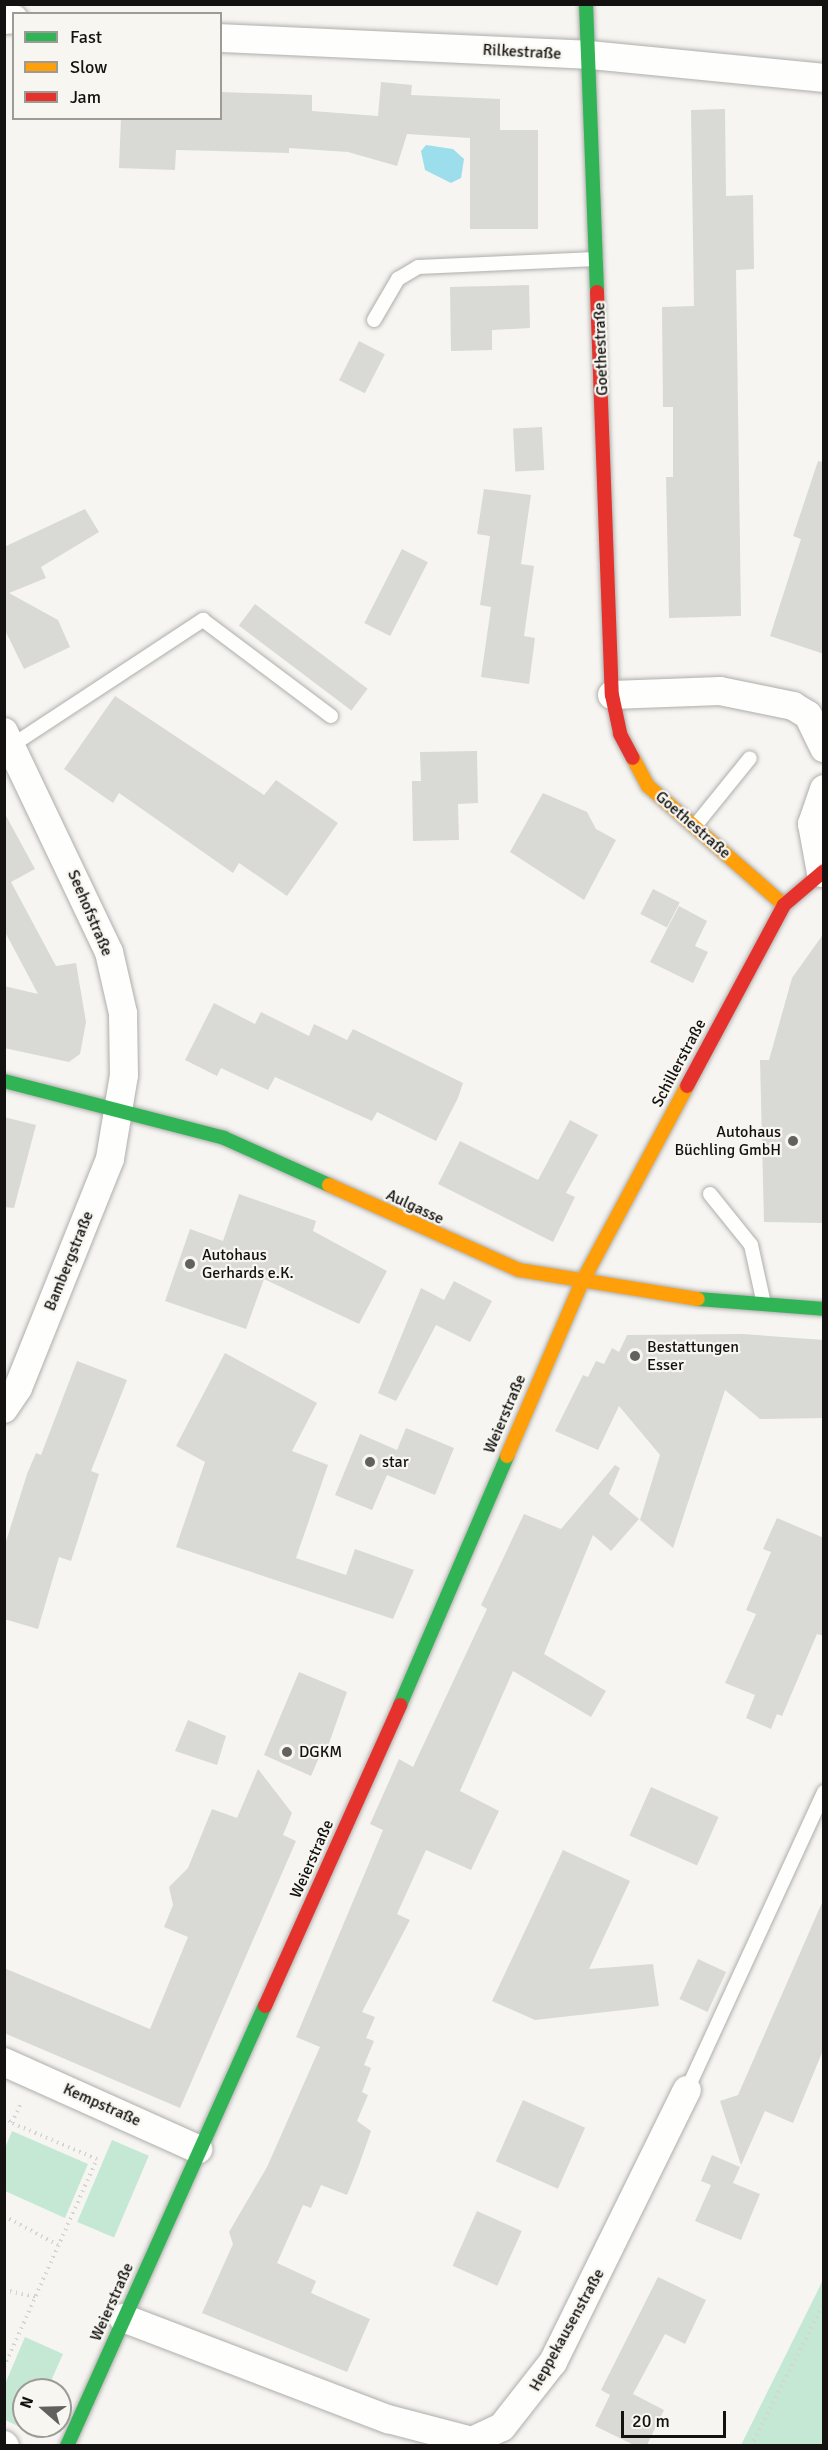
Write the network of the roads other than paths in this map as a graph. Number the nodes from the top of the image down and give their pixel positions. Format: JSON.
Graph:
{"nodes":[{"id":1,"x":586,"y":4,"type":"edge"},
{"id":2,"x":222,"y":38,"type":"edge"},
{"id":3,"x":590,"y":55,"type":"junction"},
{"id":4,"x":824,"y":78,"type":"edge"},
{"id":5,"x":598,"y":259,"type":"junction"},
{"id":6,"x":374,"y":320,"type":"dead end"},
{"id":7,"x":612,"y":695,"type":"junction"},
{"id":8,"x":331,"y":716,"type":"dead end"},
{"id":9,"x":8,"y":739,"type":"edge"},
{"id":10,"x":824,"y":748,"type":"edge"},
{"id":11,"x":750,"y":758,"type":"dead end"},
{"id":12,"x":824,"y":789,"type":"edge"},
{"id":13,"x":695,"y":826,"type":"junction"},
{"id":14,"x":822,"y":872,"type":"edge"},
{"id":15,"x":784,"y":905,"type":"junction"},
{"id":16,"x":4,"y":1081,"type":"edge"},
{"id":17,"x":121,"y":1107,"type":"junction"},
{"id":18,"x":710,"y":1194,"type":"dead end"},
{"id":19,"x":581,"y":1284,"type":"junction"},
{"id":20,"x":764,"y":1304,"type":"junction"},
{"id":21,"x":824,"y":1309,"type":"edge"},
{"id":22,"x":4,"y":1409,"type":"edge"},
{"id":23,"x":824,"y":1792,"type":"edge"},
{"id":24,"x":4,"y":2062,"type":"edge"},
{"id":25,"x":687,"y":2090,"type":"joint"},
{"id":26,"x":198,"y":2149,"type":"junction"},
{"id":27,"x":123,"y":2318,"type":"junction"},
{"id":28,"x":477,"y":2443,"type":"edge"},
{"id":29,"x":67,"y":2445,"type":"edge"}],
"edges":[{"from":1,"to":3,"type":"street","name":"Goethestraße"},
{"from":2,"to":3,"type":"street","name":"Rilkestraße"},
{"from":3,"to":4,"type":"street","name":"Rilkestraße"},
{"from":3,"to":5,"type":"street","name":"Goethestraße"},
{"from":5,"to":6,"type":"lane"},
{"from":5,"to":7,"type":"street","name":"Goethestraße"},
{"from":7,"to":10,"type":"street"},
{"from":7,"to":13,"type":"street","name":"Goethestraße"},
{"from":8,"to":9,"type":"lane"},
{"from":9,"to":17,"type":"street","name":"Seehofstraße"},
{"from":11,"to":13,"type":"lane"},
{"from":12,"to":14,"type":"street"},
{"from":13,"to":15,"type":"street","name":"Goethestraße"},
{"from":14,"to":15,"type":"street","name":"Schillerstraße"},
{"from":15,"to":19,"type":"street","name":"Schillerstraße"},
{"from":16,"to":17,"type":"street","name":"Aulgasse"},
{"from":17,"to":19,"type":"street","name":"Aulgasse"},
{"from":17,"to":22,"type":"street","name":"Bambergstraße"},
{"from":18,"to":20,"type":"lane"},
{"from":19,"to":20,"type":"street","name":"Aulgasse"},
{"from":19,"to":26,"type":"street","name":"Weierstraße"},
{"from":20,"to":21,"type":"street","name":"Aulgasse"},
{"from":23,"to":25,"type":"lane"},
{"from":24,"to":26,"type":"street","name":"Kempstraße"},
{"from":25,"to":28,"type":"street","name":"Heppekausenstraße"},
{"from":26,"to":27,"type":"street","name":"Weierstraße"},
{"from":27,"to":28,"type":"street","name":"Heppekausenstraße"},
{"from":27,"to":29,"type":"street","name":"Weierstraße"}]}
